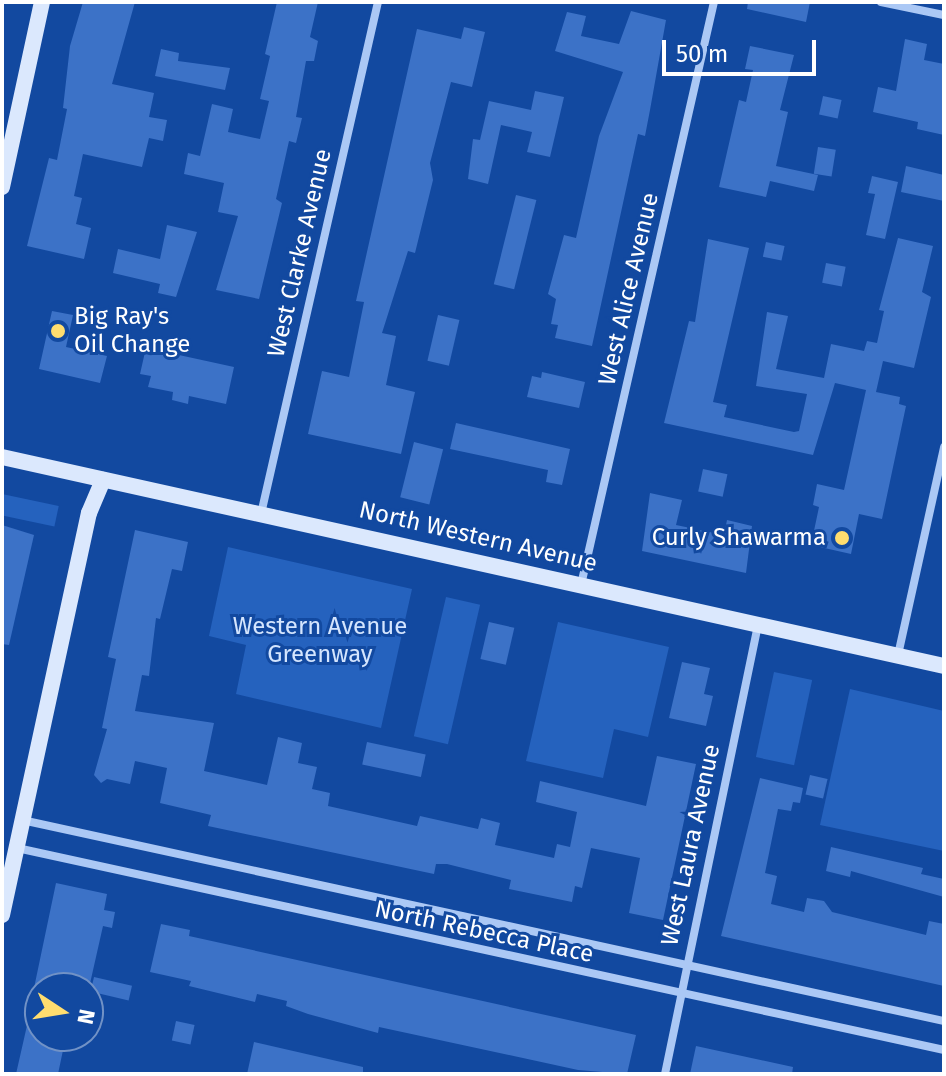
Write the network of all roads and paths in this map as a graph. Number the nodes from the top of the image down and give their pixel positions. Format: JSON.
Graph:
{"nodes":[{"id":1,"x":42,"y":2,"type":"edge"},
{"id":2,"x":378,"y":2,"type":"edge"},
{"id":3,"x":714,"y":2,"type":"edge"},
{"id":4,"x":881,"y":2,"type":"edge"},
{"id":5,"x":944,"y":15,"type":"edge"},
{"id":6,"x":2,"y":187,"type":"edge"},
{"id":7,"x":944,"y":447,"type":"edge"},
{"id":8,"x":2,"y":457,"type":"edge"},
{"id":9,"x":103,"y":480,"type":"junction"},
{"id":10,"x":261,"y":514,"type":"junction"},
{"id":11,"x":581,"y":585,"type":"junction"},
{"id":12,"x":758,"y":625,"type":"junction"},
{"id":13,"x":898,"y":656,"type":"junction"},
{"id":14,"x":944,"y":666,"type":"edge"},
{"id":15,"x":22,"y":820,"type":"junction"},
{"id":16,"x":16,"y":848,"type":"junction"},
{"id":17,"x":2,"y":915,"type":"edge"},
{"id":18,"x":686,"y":967,"type":"junction"},
{"id":19,"x":680,"y":996,"type":"junction"},
{"id":20,"x":944,"y":1021,"type":"edge"},
{"id":21,"x":944,"y":1050,"type":"edge"},
{"id":22,"x":665,"y":1074,"type":"edge"}],
"edges":[{"from":1,"to":6,"type":"main road"},
{"from":2,"to":10,"type":"street","name":"West Clarke Avenue"},
{"from":3,"to":11,"type":"street","name":"West Alice Avenue"},
{"from":4,"to":5,"type":"street"},
{"from":7,"to":13,"type":"street"},
{"from":8,"to":9,"type":"main road","name":"North Western Avenue"},
{"from":9,"to":10,"type":"main road","name":"North Western Avenue"},
{"from":9,"to":15,"type":"main road"},
{"from":10,"to":11,"type":"main road","name":"North Western Avenue"},
{"from":11,"to":12,"type":"main road","name":"North Western Avenue"},
{"from":12,"to":13,"type":"main road","name":"North Western Avenue"},
{"from":12,"to":18,"type":"street","name":"West Laura Avenue"},
{"from":13,"to":14,"type":"main road","name":"North Western Avenue"},
{"from":15,"to":16,"type":"main road"},
{"from":15,"to":18,"type":"street","name":"North Rebecca Place"},
{"from":16,"to":17,"type":"main road"},
{"from":16,"to":19,"type":"street","name":"North Rebecca Place"},
{"from":18,"to":19,"type":"street","name":"West Laura Avenue"},
{"from":18,"to":20,"type":"street","name":"North Rebecca Place"},
{"from":19,"to":21,"type":"street","name":"North Rebecca Place"},
{"from":19,"to":22,"type":"street","name":"West Laura Avenue"}]}
